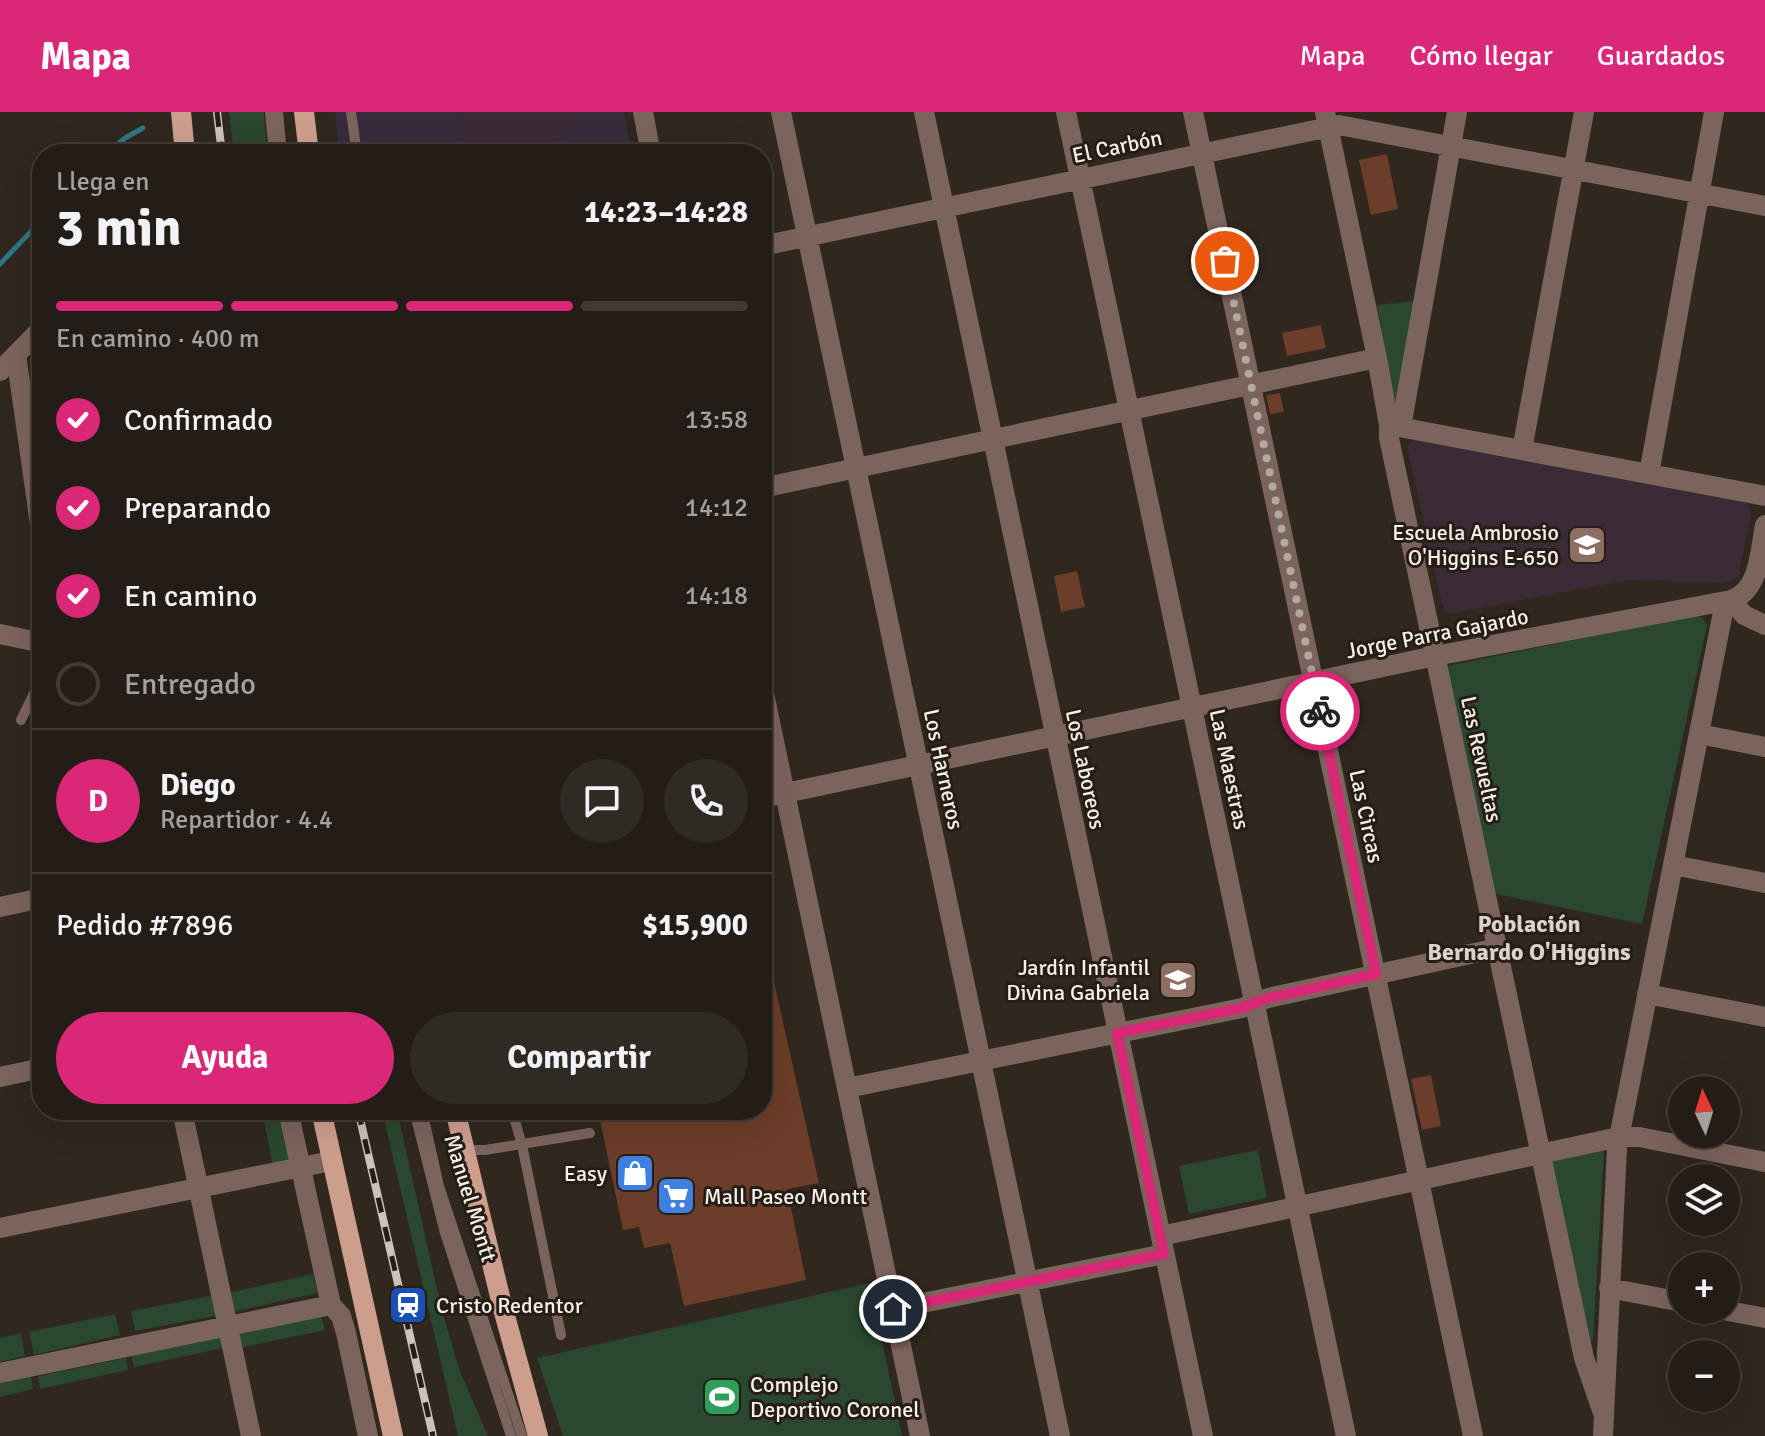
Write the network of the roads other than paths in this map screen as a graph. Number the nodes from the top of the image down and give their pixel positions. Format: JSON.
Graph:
{"nodes":[{"id":1,"x":181,"y":112,"type":"edge"},
{"id":2,"x":270,"y":112,"type":"edge"},
{"id":3,"x":278,"y":112,"type":"edge"},
{"id":4,"x":304,"y":112,"type":"edge"},
{"id":5,"x":351,"y":112,"type":"edge"},
{"id":6,"x":643,"y":112,"type":"edge"},
{"id":7,"x":781,"y":112,"type":"edge"},
{"id":8,"x":924,"y":112,"type":"edge"},
{"id":9,"x":1066,"y":112,"type":"edge"},
{"id":10,"x":1193,"y":112,"type":"edge"},
{"id":11,"x":1457,"y":112,"type":"edge"},
{"id":12,"x":1584,"y":112,"type":"edge"},
{"id":13,"x":1714,"y":112,"type":"edge"},
{"id":14,"x":1328,"y":116,"type":"edge"},
{"id":15,"x":184,"y":144,"type":"edge"},
{"id":16,"x":273,"y":144,"type":"edge"},
{"id":17,"x":281,"y":144,"type":"edge"},
{"id":18,"x":308,"y":144,"type":"edge"},
{"id":19,"x":356,"y":144,"type":"edge"},
{"id":20,"x":649,"y":144,"type":"edge"},
{"id":21,"x":1451,"y":145,"type":"junction"},
{"id":22,"x":1202,"y":152,"type":"junction"},
{"id":23,"x":1574,"y":169,"type":"junction"},
{"id":24,"x":1080,"y":178,"type":"junction"},
{"id":25,"x":1699,"y":193,"type":"junction"},
{"id":26,"x":1765,"y":206,"type":"edge"},
{"id":27,"x":944,"y":207,"type":"junction"},
{"id":28,"x":808,"y":236,"type":"junction"},
{"id":29,"x":772,"y":244,"type":"edge"},
{"id":30,"x":32,"y":338,"type":"edge"},
{"id":31,"x":16,"y":355,"type":"junction"},
{"id":32,"x":1377,"y":358,"type":"junction"},
{"id":33,"x":0,"y":371,"type":"edge"},
{"id":34,"x":1251,"y":384,"type":"junction"},
{"id":35,"x":1129,"y":410,"type":"junction"},
{"id":36,"x":1395,"y":426,"type":"junction"},
{"id":37,"x":993,"y":439,"type":"junction"},
{"id":38,"x":1522,"y":450,"type":"junction"},
{"id":39,"x":32,"y":468,"type":"edge"},
{"id":40,"x":857,"y":468,"type":"junction"},
{"id":41,"x":1649,"y":474,"type":"junction"},
{"id":42,"x":772,"y":486,"type":"edge"},
{"id":43,"x":1765,"y":496,"type":"edge"},
{"id":44,"x":1765,"y":525,"type":"edge"},
{"id":45,"x":1734,"y":598,"type":"junction"},
{"id":46,"x":1765,"y":625,"type":"edge"},
{"id":47,"x":0,"y":634,"type":"edge"},
{"id":48,"x":32,"y":641,"type":"edge"},
{"id":49,"x":1435,"y":656,"type":"junction"},
{"id":50,"x":1314,"y":682,"type":"junction"},
{"id":51,"x":32,"y":697,"type":"edge"},
{"id":52,"x":1192,"y":708,"type":"junction"},
{"id":53,"x":21,"y":720,"type":"dead end"},
{"id":54,"x":772,"y":731,"type":"edge"},
{"id":55,"x":1699,"y":734,"type":"junction"},
{"id":56,"x":1055,"y":736,"type":"junction"},
{"id":57,"x":1765,"y":747,"type":"edge"},
{"id":58,"x":919,"y":765,"type":"junction"},
{"id":59,"x":785,"y":793,"type":"junction"},
{"id":60,"x":772,"y":796,"type":"edge"},
{"id":61,"x":1673,"y":865,"type":"junction"},
{"id":62,"x":1765,"y":883,"type":"edge"},
{"id":63,"x":32,"y":900,"type":"edge"},
{"id":64,"x":0,"y":907,"type":"edge"},
{"id":65,"x":1498,"y":948,"type":"junction"},
{"id":66,"x":1376,"y":974,"type":"junction"},
{"id":67,"x":1647,"y":994,"type":"junction"},
{"id":68,"x":1255,"y":1003,"type":"junction"},
{"id":69,"x":1765,"y":1017,"type":"edge"},
{"id":70,"x":1117,"y":1033,"type":"junction"},
{"id":71,"x":981,"y":1060,"type":"junction"},
{"id":72,"x":32,"y":1070,"type":"edge"},
{"id":73,"x":0,"y":1077,"type":"edge"},
{"id":74,"x":847,"y":1088,"type":"junction"},
{"id":75,"x":184,"y":1120,"type":"edge"},
{"id":76,"x":290,"y":1120,"type":"edge"},
{"id":77,"x":323,"y":1120,"type":"edge"},
{"id":78,"x":416,"y":1120,"type":"edge"},
{"id":79,"x":424,"y":1120,"type":"edge"},
{"id":80,"x":457,"y":1120,"type":"edge"},
{"id":81,"x":515,"y":1120,"type":"edge"},
{"id":82,"x":590,"y":1133,"type":"dead end"},
{"id":83,"x":1619,"y":1137,"type":"junction"},
{"id":84,"x":522,"y":1145,"type":"junction"},
{"id":85,"x":463,"y":1150,"type":"junction"},
{"id":86,"x":1543,"y":1154,"type":"junction"},
{"id":87,"x":331,"y":1161,"type":"junction"},
{"id":88,"x":1765,"y":1162,"type":"edge"},
{"id":89,"x":301,"y":1167,"type":"junction"},
{"id":90,"x":1419,"y":1180,"type":"junction"},
{"id":91,"x":198,"y":1188,"type":"junction"},
{"id":92,"x":1298,"y":1207,"type":"junction"},
{"id":93,"x":0,"y":1228,"type":"edge"},
{"id":94,"x":1162,"y":1245,"type":"junction"},
{"id":95,"x":1028,"y":1282,"type":"junction"},
{"id":96,"x":1609,"y":1288,"type":"junction"},
{"id":97,"x":1668,"y":1299,"type":"edge"},
{"id":98,"x":331,"y":1305,"type":"junction"},
{"id":99,"x":893,"y":1309,"type":"junction"},
{"id":100,"x":1740,"y":1313,"type":"edge"},
{"id":101,"x":1765,"y":1318,"type":"edge"},
{"id":102,"x":227,"y":1325,"type":"junction"},
{"id":103,"x":561,"y":1335,"type":"dead end"},
{"id":104,"x":0,"y":1373,"type":"edge"},
{"id":105,"x":1603,"y":1413,"type":"junction"},
{"id":106,"x":251,"y":1436,"type":"edge"},
{"id":107,"x":368,"y":1436,"type":"edge"},
{"id":108,"x":393,"y":1436,"type":"edge"},
{"id":109,"x":511,"y":1436,"type":"edge"},
{"id":110,"x":522,"y":1436,"type":"edge"},
{"id":111,"x":538,"y":1436,"type":"edge"},
{"id":112,"x":920,"y":1436,"type":"edge"},
{"id":113,"x":1060,"y":1436,"type":"edge"},
{"id":114,"x":1203,"y":1436,"type":"edge"},
{"id":115,"x":1346,"y":1436,"type":"edge"},
{"id":116,"x":1473,"y":1436,"type":"edge"},
{"id":117,"x":1603,"y":1436,"type":"edge"}],
"edges":[{"from":1,"to":15,"type":"main road"},
{"from":2,"to":16,"type":"lane"},
{"from":3,"to":17,"type":"lane"},
{"from":4,"to":18,"type":"main road"},
{"from":5,"to":19,"type":"lane"},
{"from":6,"to":20,"type":"street"},
{"from":7,"to":28,"type":"street","name":"Los Harneros"},
{"from":8,"to":27,"type":"street","name":"Los Laboreos"},
{"from":9,"to":24,"type":"street","name":"Las Maestras"},
{"from":10,"to":22,"type":"street","name":"Las Circas"},
{"from":11,"to":21,"type":"street"},
{"from":12,"to":23,"type":"street"},
{"from":13,"to":25,"type":"street"},
{"from":14,"to":21,"type":"street","name":"El Carbón"},
{"from":14,"to":22,"type":"street","name":"El Carbón"},
{"from":14,"to":32,"type":"street","name":"Las Revueltas"},
{"from":21,"to":23,"type":"street","name":"El Carbón"},
{"from":21,"to":36,"type":"street"},
{"from":22,"to":24,"type":"street","name":"El Carbón"},
{"from":22,"to":34,"type":"street","name":"Las Circas"},
{"from":23,"to":25,"type":"street","name":"El Carbón"},
{"from":23,"to":38,"type":"street"},
{"from":24,"to":27,"type":"street","name":"El Carbón"},
{"from":24,"to":35,"type":"street","name":"Las Maestras"},
{"from":25,"to":26,"type":"street","name":"El Carbón"},
{"from":25,"to":41,"type":"street"},
{"from":27,"to":28,"type":"street","name":"El Carbón"},
{"from":27,"to":37,"type":"street","name":"Los Laboreos"},
{"from":28,"to":29,"type":"street","name":"El Carbón"},
{"from":28,"to":40,"type":"street","name":"Los Harneros"},
{"from":30,"to":31,"type":"street"},
{"from":31,"to":33,"type":"street"},
{"from":31,"to":39,"type":"street"},
{"from":32,"to":34,"type":"street"},
{"from":32,"to":36,"type":"street","name":"Las Revueltas"},
{"from":34,"to":35,"type":"street"},
{"from":34,"to":50,"type":"street","name":"Las Circas"},
{"from":35,"to":37,"type":"street"},
{"from":35,"to":52,"type":"street","name":"Las Maestras"},
{"from":36,"to":38,"type":"street"},
{"from":36,"to":49,"type":"street","name":"Las Revueltas"},
{"from":37,"to":40,"type":"street"},
{"from":37,"to":56,"type":"street","name":"Los Laboreos"},
{"from":38,"to":41,"type":"street"},
{"from":40,"to":42,"type":"street"},
{"from":40,"to":58,"type":"street","name":"Los Harneros"},
{"from":41,"to":43,"type":"street"},
{"from":44,"to":45,"type":"street"},
{"from":45,"to":46,"type":"street"},
{"from":45,"to":49,"type":"street","name":"Jorge Parra Gajardo"},
{"from":45,"to":55,"type":"street"},
{"from":47,"to":48,"type":"street"},
{"from":49,"to":50,"type":"street","name":"Jorge Parra Gajardo"},
{"from":49,"to":65,"type":"street","name":"Las Revueltas"},
{"from":50,"to":52,"type":"street","name":"Jorge Parra Gajardo"},
{"from":50,"to":66,"type":"street","name":"Las Circas"},
{"from":51,"to":53,"type":"lane"},
{"from":52,"to":56,"type":"street","name":"Jorge Parra Gajardo"},
{"from":52,"to":68,"type":"street","name":"Las Maestras"},
{"from":54,"to":59,"type":"street"},
{"from":55,"to":57,"type":"street"},
{"from":55,"to":61,"type":"street"},
{"from":56,"to":58,"type":"street","name":"Jorge Parra Gajardo"},
{"from":56,"to":70,"type":"street","name":"Los Laboreos"},
{"from":58,"to":59,"type":"street","name":"Jorge Parra Gajardo"},
{"from":58,"to":71,"type":"street","name":"Los Harneros"},
{"from":59,"to":60,"type":"street","name":"Jorge Parra Gajardo"},
{"from":59,"to":74,"type":"street"},
{"from":61,"to":62,"type":"street"},
{"from":61,"to":67,"type":"street"},
{"from":63,"to":64,"type":"street"},
{"from":65,"to":66,"type":"street"},
{"from":65,"to":86,"type":"street","name":"Las Revueltas"},
{"from":66,"to":68,"type":"street"},
{"from":66,"to":90,"type":"street","name":"Las Circas"},
{"from":67,"to":69,"type":"street"},
{"from":67,"to":83,"type":"street"},
{"from":68,"to":70,"type":"street"},
{"from":68,"to":92,"type":"street","name":"Las Maestras"},
{"from":70,"to":71,"type":"street"},
{"from":70,"to":94,"type":"street","name":"Los Laboreos"},
{"from":71,"to":74,"type":"street"},
{"from":71,"to":95,"type":"street","name":"Los Harneros"},
{"from":72,"to":73,"type":"street"},
{"from":74,"to":99,"type":"street"},
{"from":75,"to":91,"type":"street"},
{"from":76,"to":89,"type":"street"},
{"from":77,"to":87,"type":"main road"},
{"from":78,"to":109,"type":"lane","name":"Manuel Montt"},
{"from":79,"to":110,"type":"lane","name":"Manuel Montt"},
{"from":80,"to":85,"type":"main road","name":"Manuel Montt"},
{"from":81,"to":84,"type":"lane"},
{"from":82,"to":84,"type":"lane"},
{"from":83,"to":86,"type":"street"},
{"from":83,"to":88,"type":"street"},
{"from":83,"to":96,"type":"street"},
{"from":84,"to":85,"type":"lane"},
{"from":84,"to":103,"type":"lane"},
{"from":85,"to":111,"type":"main road","name":"Manuel Montt"},
{"from":86,"to":90,"type":"street"},
{"from":86,"to":105,"type":"street","name":"Las Revueltas"},
{"from":87,"to":89,"type":"street"},
{"from":87,"to":108,"type":"main road"},
{"from":89,"to":91,"type":"street"},
{"from":89,"to":98,"type":"street"},
{"from":90,"to":92,"type":"street"},
{"from":90,"to":116,"type":"street","name":"Las Circas"},
{"from":91,"to":93,"type":"street"},
{"from":91,"to":102,"type":"street"},
{"from":92,"to":94,"type":"street"},
{"from":92,"to":115,"type":"street","name":"Las Maestras"},
{"from":94,"to":95,"type":"street"},
{"from":94,"to":114,"type":"street","name":"Los Laboreos"},
{"from":95,"to":99,"type":"street"},
{"from":95,"to":113,"type":"street","name":"Los Harneros"},
{"from":96,"to":97,"type":"street"},
{"from":96,"to":105,"type":"street"},
{"from":98,"to":102,"type":"street"},
{"from":98,"to":107,"type":"street"},
{"from":99,"to":112,"type":"street"},
{"from":100,"to":101,"type":"street"},
{"from":102,"to":104,"type":"street"},
{"from":102,"to":106,"type":"street"},
{"from":105,"to":117,"type":"street"}]}
